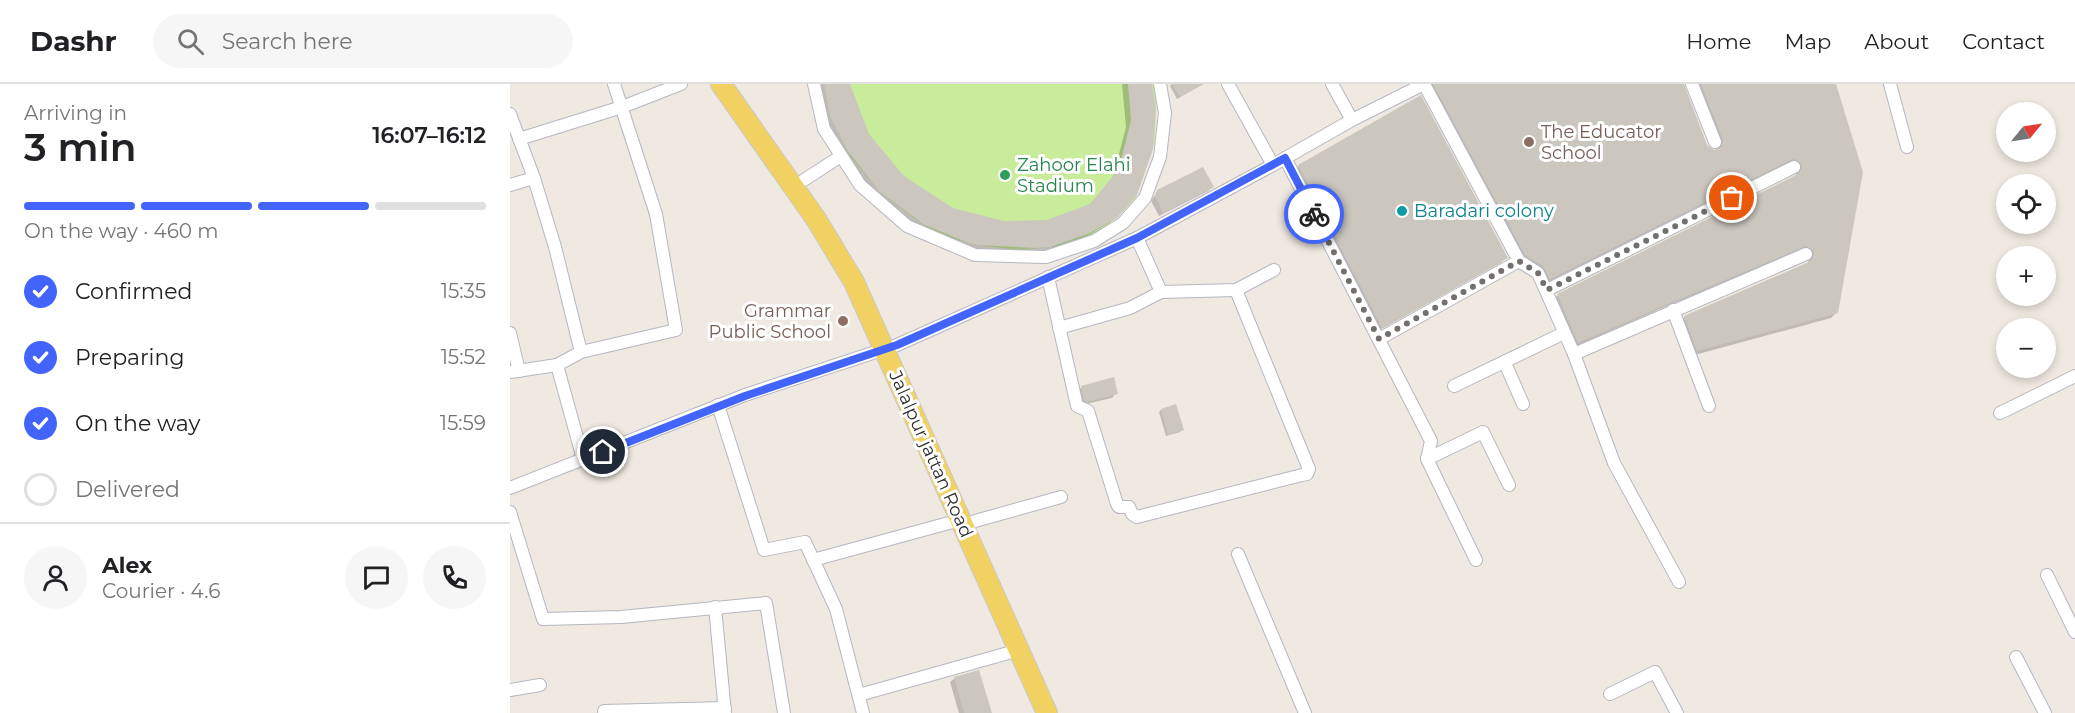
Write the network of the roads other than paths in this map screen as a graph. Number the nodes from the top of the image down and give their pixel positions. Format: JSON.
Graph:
{"nodes":[{"id":1,"x":615,"y":84,"type":"edge"},
{"id":2,"x":681,"y":84,"type":"edge"},
{"id":3,"x":721,"y":84,"type":"edge"},
{"id":4,"x":736,"y":84,"type":"edge"},
{"id":5,"x":814,"y":84,"type":"edge"},
{"id":6,"x":1160,"y":84,"type":"edge"},
{"id":7,"x":1228,"y":84,"type":"edge"},
{"id":8,"x":1332,"y":84,"type":"edge"},
{"id":9,"x":1424,"y":84,"type":"edge"},
{"id":10,"x":1692,"y":84,"type":"edge"},
{"id":11,"x":1890,"y":84,"type":"edge"},
{"id":12,"x":622,"y":107,"type":"junction"},
{"id":13,"x":510,"y":114,"type":"edge"},
{"id":14,"x":1352,"y":120,"type":"junction"},
{"id":15,"x":519,"y":139,"type":"junction"},
{"id":16,"x":1715,"y":142,"type":"dead end"},
{"id":17,"x":1907,"y":147,"type":"dead end"},
{"id":18,"x":841,"y":156,"type":"junction"},
{"id":19,"x":1285,"y":158,"type":"junction"},
{"id":20,"x":1273,"y":165,"type":"junction"},
{"id":21,"x":1794,"y":167,"type":"dead end"},
{"id":22,"x":534,"y":178,"type":"junction"},
{"id":23,"x":804,"y":180,"type":"junction"},
{"id":24,"x":510,"y":185,"type":"edge"},
{"id":25,"x":1137,"y":238,"type":"junction"},
{"id":26,"x":1806,"y":254,"type":"dead end"},
{"id":27,"x":1519,"y":261,"type":"junction"},
{"id":28,"x":1274,"y":270,"type":"dead end"},
{"id":29,"x":1048,"y":277,"type":"junction"},
{"id":30,"x":1236,"y":290,"type":"junction"},
{"id":31,"x":1547,"y":290,"type":"junction"},
{"id":32,"x":1161,"y":292,"type":"junction"},
{"id":33,"x":1673,"y":310,"type":"junction"},
{"id":34,"x":1059,"y":328,"type":"junction"},
{"id":35,"x":510,"y":333,"type":"edge"},
{"id":36,"x":1564,"y":333,"type":"junction"},
{"id":37,"x":1379,"y":339,"type":"junction"},
{"id":38,"x":891,"y":348,"type":"junction"},
{"id":39,"x":581,"y":352,"type":"junction"},
{"id":40,"x":1574,"y":354,"type":"junction"},
{"id":41,"x":1505,"y":363,"type":"junction"},
{"id":42,"x":557,"y":365,"type":"junction"},
{"id":43,"x":514,"y":372,"type":"edge"},
{"id":44,"x":2075,"y":376,"type":"edge"},
{"id":45,"x":1454,"y":386,"type":"dead end"},
{"id":46,"x":1523,"y":404,"type":"dead end"},
{"id":47,"x":718,"y":405,"type":"junction"},
{"id":48,"x":1709,"y":406,"type":"dead end"},
{"id":49,"x":2000,"y":413,"type":"dead end"},
{"id":50,"x":583,"y":459,"type":"junction"},
{"id":51,"x":1427,"y":459,"type":"junction"},
{"id":52,"x":1509,"y":485,"type":"dead end"},
{"id":53,"x":510,"y":488,"type":"edge"},
{"id":54,"x":1061,"y":497,"type":"dead end"},
{"id":55,"x":510,"y":512,"type":"edge"},
{"id":56,"x":968,"y":520,"type":"junction"},
{"id":57,"x":1238,"y":554,"type":"dead end"},
{"id":58,"x":813,"y":560,"type":"junction"},
{"id":59,"x":1476,"y":560,"type":"dead end"},
{"id":60,"x":2047,"y":575,"type":"dead end"},
{"id":61,"x":1679,"y":582,"type":"dead end"},
{"id":62,"x":998,"y":589,"type":"junction"},
{"id":63,"x":715,"y":607,"type":"junction"},
{"id":64,"x":2075,"y":632,"type":"edge"},
{"id":65,"x":1019,"y":650,"type":"junction"},
{"id":66,"x":2016,"y":657,"type":"dead end"},
{"id":67,"x":540,"y":685,"type":"dead end"},
{"id":68,"x":510,"y":690,"type":"edge"},
{"id":69,"x":1610,"y":693,"type":"dead end"},
{"id":70,"x":859,"y":695,"type":"junction"},
{"id":71,"x":604,"y":711,"type":"dead end"},
{"id":72,"x":725,"y":711,"type":"edge"},
{"id":73,"x":784,"y":713,"type":"edge"},
{"id":74,"x":863,"y":713,"type":"edge"},
{"id":75,"x":1047,"y":713,"type":"edge"},
{"id":76,"x":1061,"y":713,"type":"edge"},
{"id":77,"x":1305,"y":713,"type":"edge"},
{"id":78,"x":1677,"y":713,"type":"edge"},
{"id":79,"x":2045,"y":713,"type":"edge"}],
"edges":[{"from":1,"to":12,"type":"street"},
{"from":2,"to":12,"type":"street"},
{"from":3,"to":38,"type":"main road","name":"Jalalpur jattan Road"},
{"from":4,"to":23,"type":"main road","name":"Jalalpur jattan Road"},
{"from":5,"to":18,"type":"street"},
{"from":6,"to":18,"type":"street"},
{"from":7,"to":20,"type":"street"},
{"from":8,"to":14,"type":"street"},
{"from":9,"to":14,"type":"street"},
{"from":9,"to":27,"type":"street"},
{"from":10,"to":16,"type":"street"},
{"from":11,"to":17,"type":"street"},
{"from":12,"to":15,"type":"street"},
{"from":12,"to":39,"type":"street"},
{"from":13,"to":15,"type":"street"},
{"from":14,"to":19,"type":"street"},
{"from":15,"to":22,"type":"street"},
{"from":18,"to":23,"type":"street"},
{"from":19,"to":20,"type":"street"},
{"from":19,"to":37,"type":"street"},
{"from":20,"to":25,"type":"street"},
{"from":21,"to":31,"type":"street"},
{"from":22,"to":24,"type":"street"},
{"from":22,"to":39,"type":"street"},
{"from":23,"to":38,"type":"main road","name":"Jalalpur jattan Road"},
{"from":25,"to":29,"type":"street"},
{"from":25,"to":32,"type":"street"},
{"from":26,"to":33,"type":"street"},
{"from":27,"to":31,"type":"street"},
{"from":27,"to":37,"type":"street"},
{"from":28,"to":30,"type":"street"},
{"from":29,"to":34,"type":"street"},
{"from":29,"to":38,"type":"street"},
{"from":30,"to":32,"type":"street"},
{"from":30,"to":34,"type":"street"},
{"from":31,"to":36,"type":"street"},
{"from":32,"to":34,"type":"street"},
{"from":33,"to":40,"type":"street"},
{"from":33,"to":48,"type":"street"},
{"from":35,"to":43,"type":"street"},
{"from":36,"to":40,"type":"street"},
{"from":36,"to":41,"type":"street"},
{"from":37,"to":51,"type":"street"},
{"from":38,"to":47,"type":"street"},
{"from":38,"to":56,"type":"main road","name":"Jalalpur jattan Road"},
{"from":39,"to":42,"type":"street"},
{"from":40,"to":61,"type":"street"},
{"from":41,"to":45,"type":"street"},
{"from":41,"to":46,"type":"street"},
{"from":42,"to":43,"type":"street"},
{"from":42,"to":50,"type":"street"},
{"from":44,"to":49,"type":"street"},
{"from":47,"to":50,"type":"street"},
{"from":47,"to":58,"type":"street"},
{"from":50,"to":53,"type":"street"},
{"from":51,"to":52,"type":"street"},
{"from":51,"to":59,"type":"street"},
{"from":54,"to":56,"type":"street"},
{"from":55,"to":63,"type":"street"},
{"from":56,"to":58,"type":"street"},
{"from":56,"to":62,"type":"main road","name":"Jalalpur jattan Road"},
{"from":57,"to":77,"type":"street"},
{"from":58,"to":70,"type":"street"},
{"from":60,"to":64,"type":"street"},
{"from":62,"to":65,"type":"main road","name":"Jalalpur jattan Road"},
{"from":62,"to":76,"type":"main road","name":"Jalalpur jattan Road"},
{"from":63,"to":72,"type":"street"},
{"from":63,"to":73,"type":"street"},
{"from":65,"to":70,"type":"street"},
{"from":65,"to":75,"type":"main road","name":"Jalalpur jattan Road"},
{"from":66,"to":79,"type":"street"},
{"from":67,"to":68,"type":"street"},
{"from":69,"to":78,"type":"street"},
{"from":70,"to":74,"type":"street"},
{"from":71,"to":72,"type":"street"}]}
